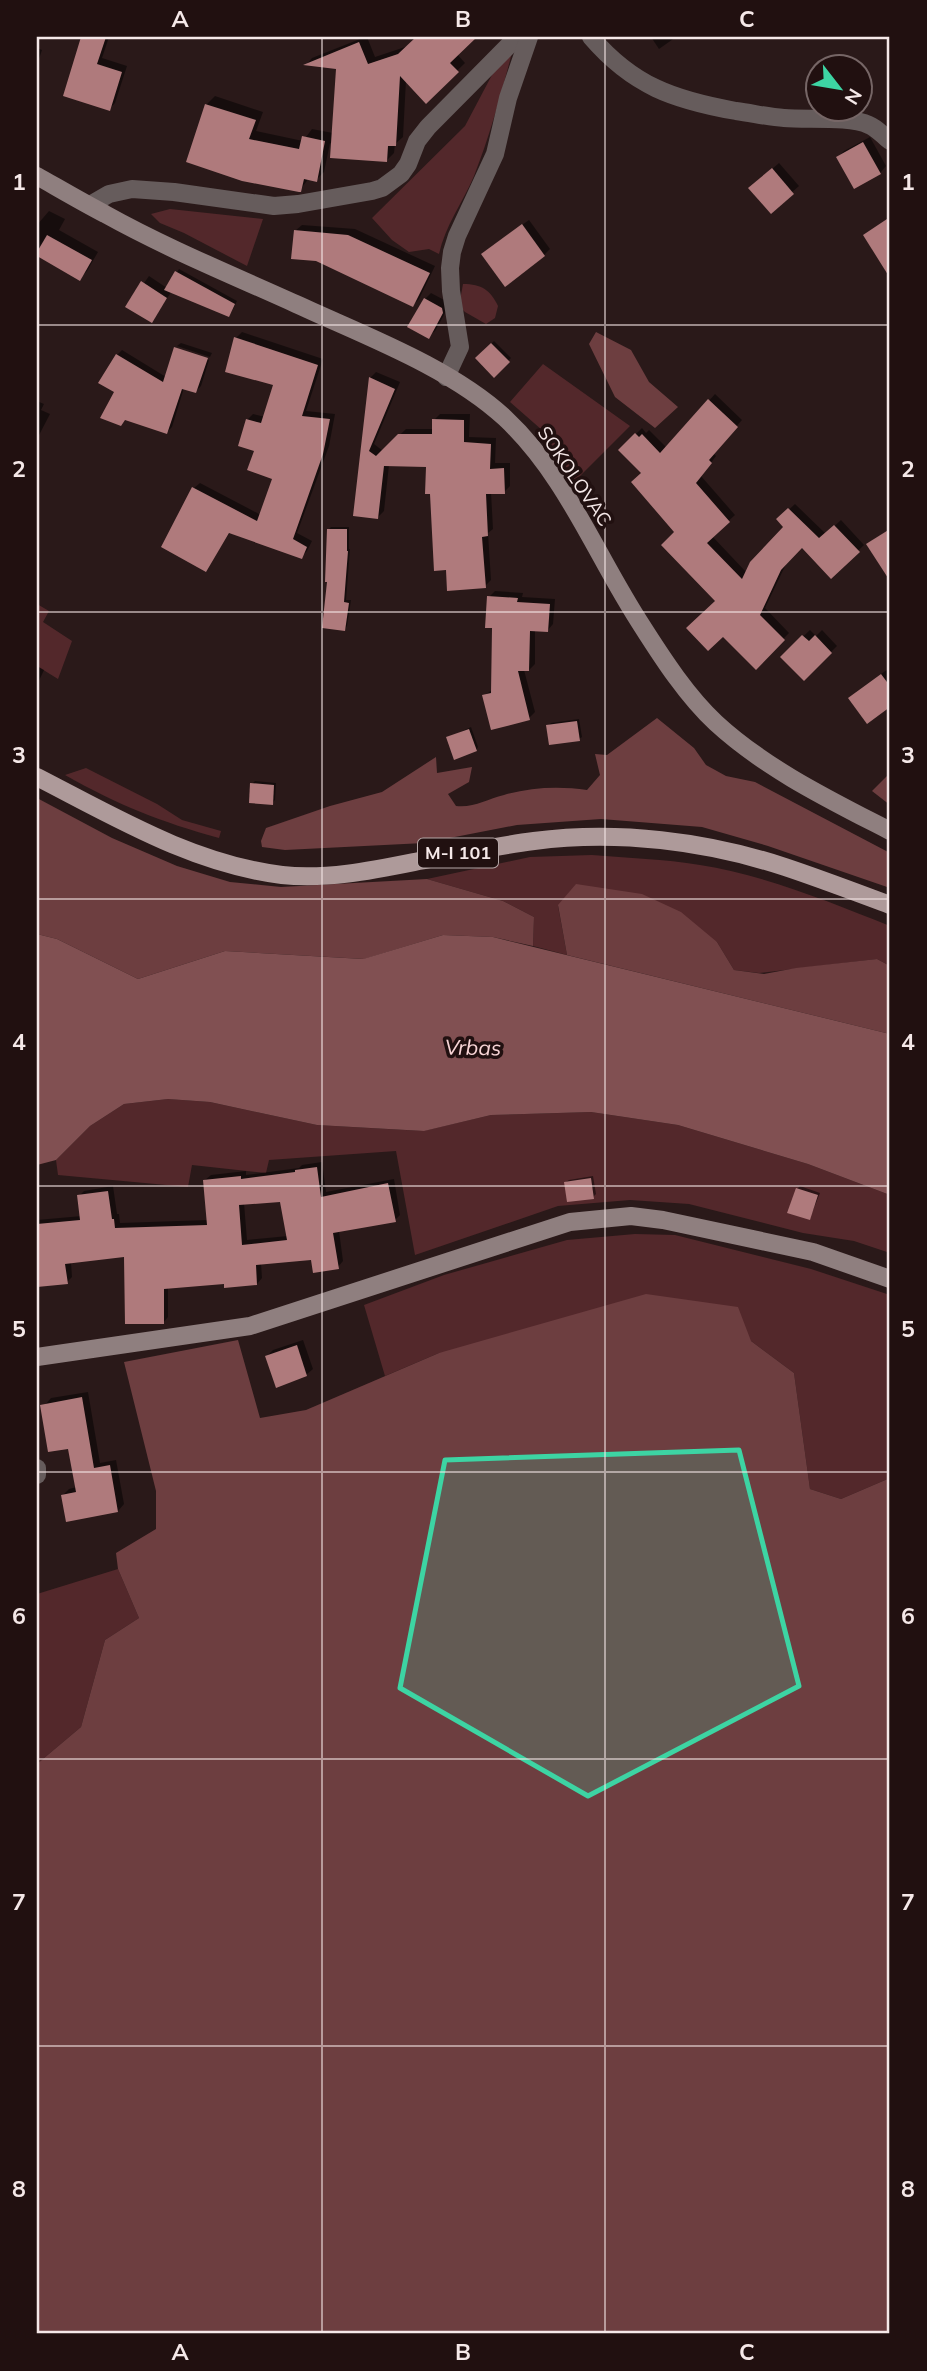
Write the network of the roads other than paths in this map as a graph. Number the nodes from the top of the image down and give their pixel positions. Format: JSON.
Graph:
{"nodes":[{"id":1,"x":517,"y":37,"type":"edge"},
{"id":2,"x":529,"y":37,"type":"edge"},
{"id":3,"x":591,"y":37,"type":"edge"},
{"id":4,"x":890,"y":141,"type":"edge"},
{"id":5,"x":37,"y":176,"type":"edge"},
{"id":6,"x":90,"y":205,"type":"junction"},
{"id":7,"x":446,"y":377,"type":"junction"},
{"id":8,"x":37,"y":777,"type":"edge"},
{"id":9,"x":890,"y":831,"type":"edge"},
{"id":10,"x":890,"y":905,"type":"edge"},
{"id":11,"x":890,"y":1279,"type":"edge"},
{"id":12,"x":37,"y":1357,"type":"edge"},
{"id":13,"x":37,"y":1468,"type":"edge"},
{"id":14,"x":37,"y":1475,"type":"edge"}],
"edges":[{"from":1,"to":6,"type":"street"},
{"from":2,"to":7,"type":"street"},
{"from":3,"to":4,"type":"street"},
{"from":5,"to":6,"type":"main road","name":"SOKOLOVAC"},
{"from":6,"to":7,"type":"main road","name":"SOKOLOVAC"},
{"from":7,"to":9,"type":"main road","name":"SOKOLOVAC"},
{"from":8,"to":10,"type":"main road","number":"M-I 101"},
{"from":11,"to":12,"type":"main road"},
{"from":13,"to":14,"type":"street"}]}
